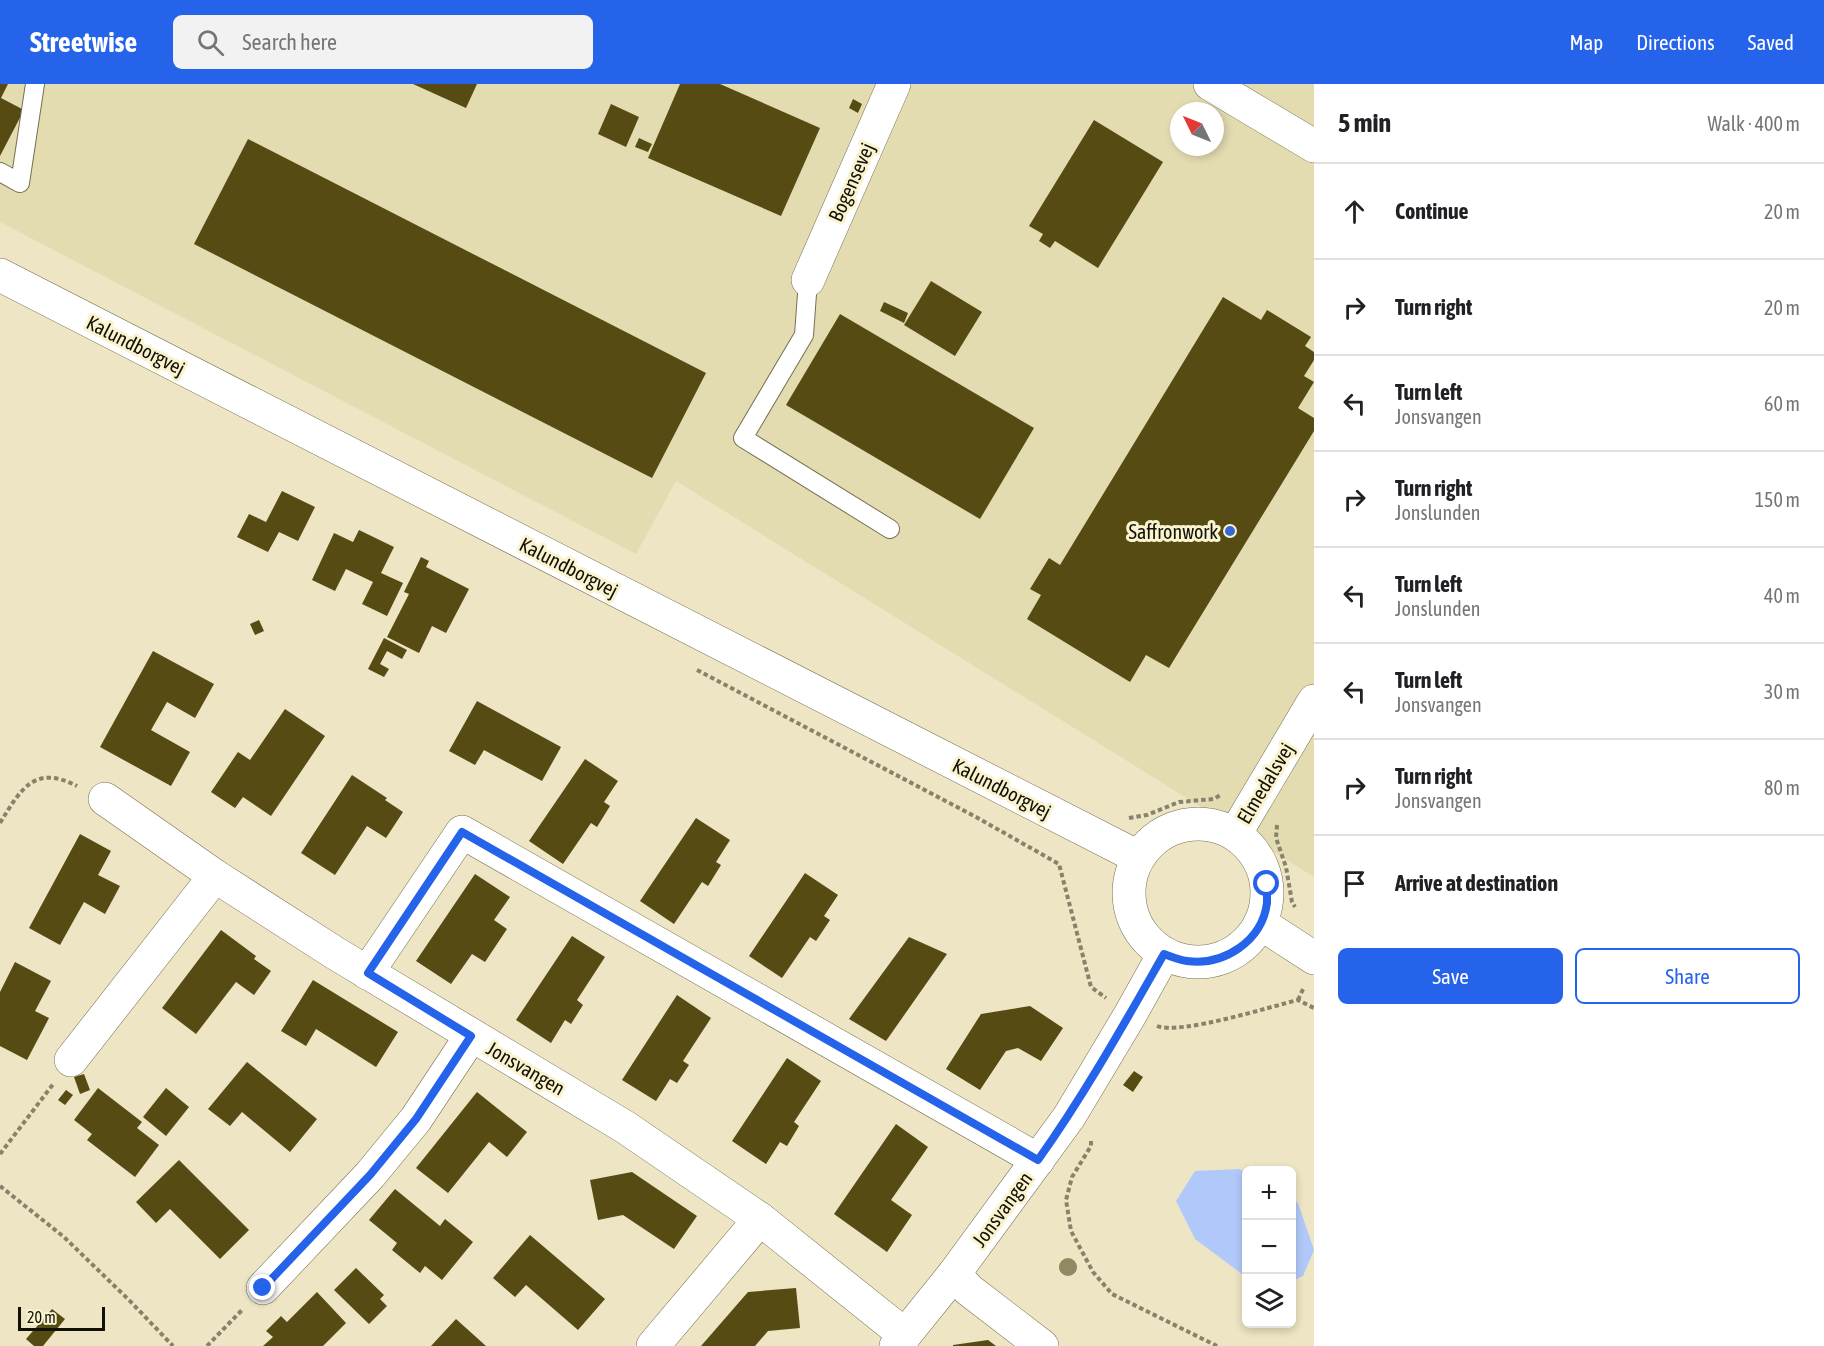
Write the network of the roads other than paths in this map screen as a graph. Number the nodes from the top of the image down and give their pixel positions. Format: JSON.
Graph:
{"nodes":[{"id":1,"x":35,"y":84,"type":"edge"},
{"id":2,"x":894,"y":84,"type":"edge"},
{"id":3,"x":1210,"y":84,"type":"edge"},
{"id":4,"x":1314,"y":146,"type":"edge"},
{"id":5,"x":0,"y":172,"type":"edge"},
{"id":6,"x":0,"y":275,"type":"edge"},
{"id":7,"x":808,"y":280,"type":"joint"},
{"id":8,"x":890,"y":529,"type":"dead end"},
{"id":9,"x":1314,"y":701,"type":"edge"},
{"id":10,"x":105,"y":799,"type":"road end"},
{"id":11,"x":1235,"y":834,"type":"junction"},
{"id":12,"x":1138,"y":857,"type":"junction"},
{"id":13,"x":215,"y":876,"type":"junction"},
{"id":14,"x":1260,"y":923,"type":"junction"},
{"id":15,"x":1164,"y":954,"type":"junction"},
{"id":16,"x":1314,"y":958,"type":"edge"},
{"id":17,"x":368,"y":973,"type":"junction"},
{"id":18,"x":471,"y":1036,"type":"junction"},
{"id":19,"x":71,"y":1060,"type":"road end"},
{"id":20,"x":1038,"y":1160,"type":"junction"},
{"id":21,"x":760,"y":1219,"type":"junction"},
{"id":22,"x":954,"y":1274,"type":"junction"},
{"id":23,"x":263,"y":1288,"type":"road end"},
{"id":24,"x":901,"y":1341,"type":"edge"},
{"id":25,"x":653,"y":1346,"type":"edge"},
{"id":26,"x":1042,"y":1346,"type":"edge"}],
"edges":[{"from":1,"to":5,"type":"lane"},
{"from":2,"to":7,"type":"street","name":"Bogensevej"},
{"from":3,"to":4,"type":"street"},
{"from":6,"to":12,"type":"street","name":"Kalundborgvej"},
{"from":7,"to":8,"type":"lane"},
{"from":9,"to":11,"type":"street","name":"Elmedalsvej"},
{"from":10,"to":13,"type":"street","name":"Jonsvangen"},
{"from":11,"to":12,"type":"street"},
{"from":11,"to":14,"type":"street"},
{"from":12,"to":15,"type":"street"},
{"from":13,"to":17,"type":"street","name":"Jonsvangen"},
{"from":13,"to":19,"type":"street"},
{"from":14,"to":15,"type":"street"},
{"from":14,"to":16,"type":"street"},
{"from":15,"to":20,"type":"street","name":"Jonsvangen"},
{"from":17,"to":18,"type":"street","name":"Jonsvangen"},
{"from":17,"to":20,"type":"street"},
{"from":18,"to":21,"type":"street","name":"Jonsvangen"},
{"from":18,"to":23,"type":"street","name":"Jonsvangen"},
{"from":20,"to":22,"type":"street","name":"Jonsvangen"},
{"from":21,"to":24,"type":"street","name":"Jonsvangen"},
{"from":21,"to":25,"type":"street"},
{"from":22,"to":24,"type":"street","name":"Jonsvangen"},
{"from":22,"to":26,"type":"street"}]}
